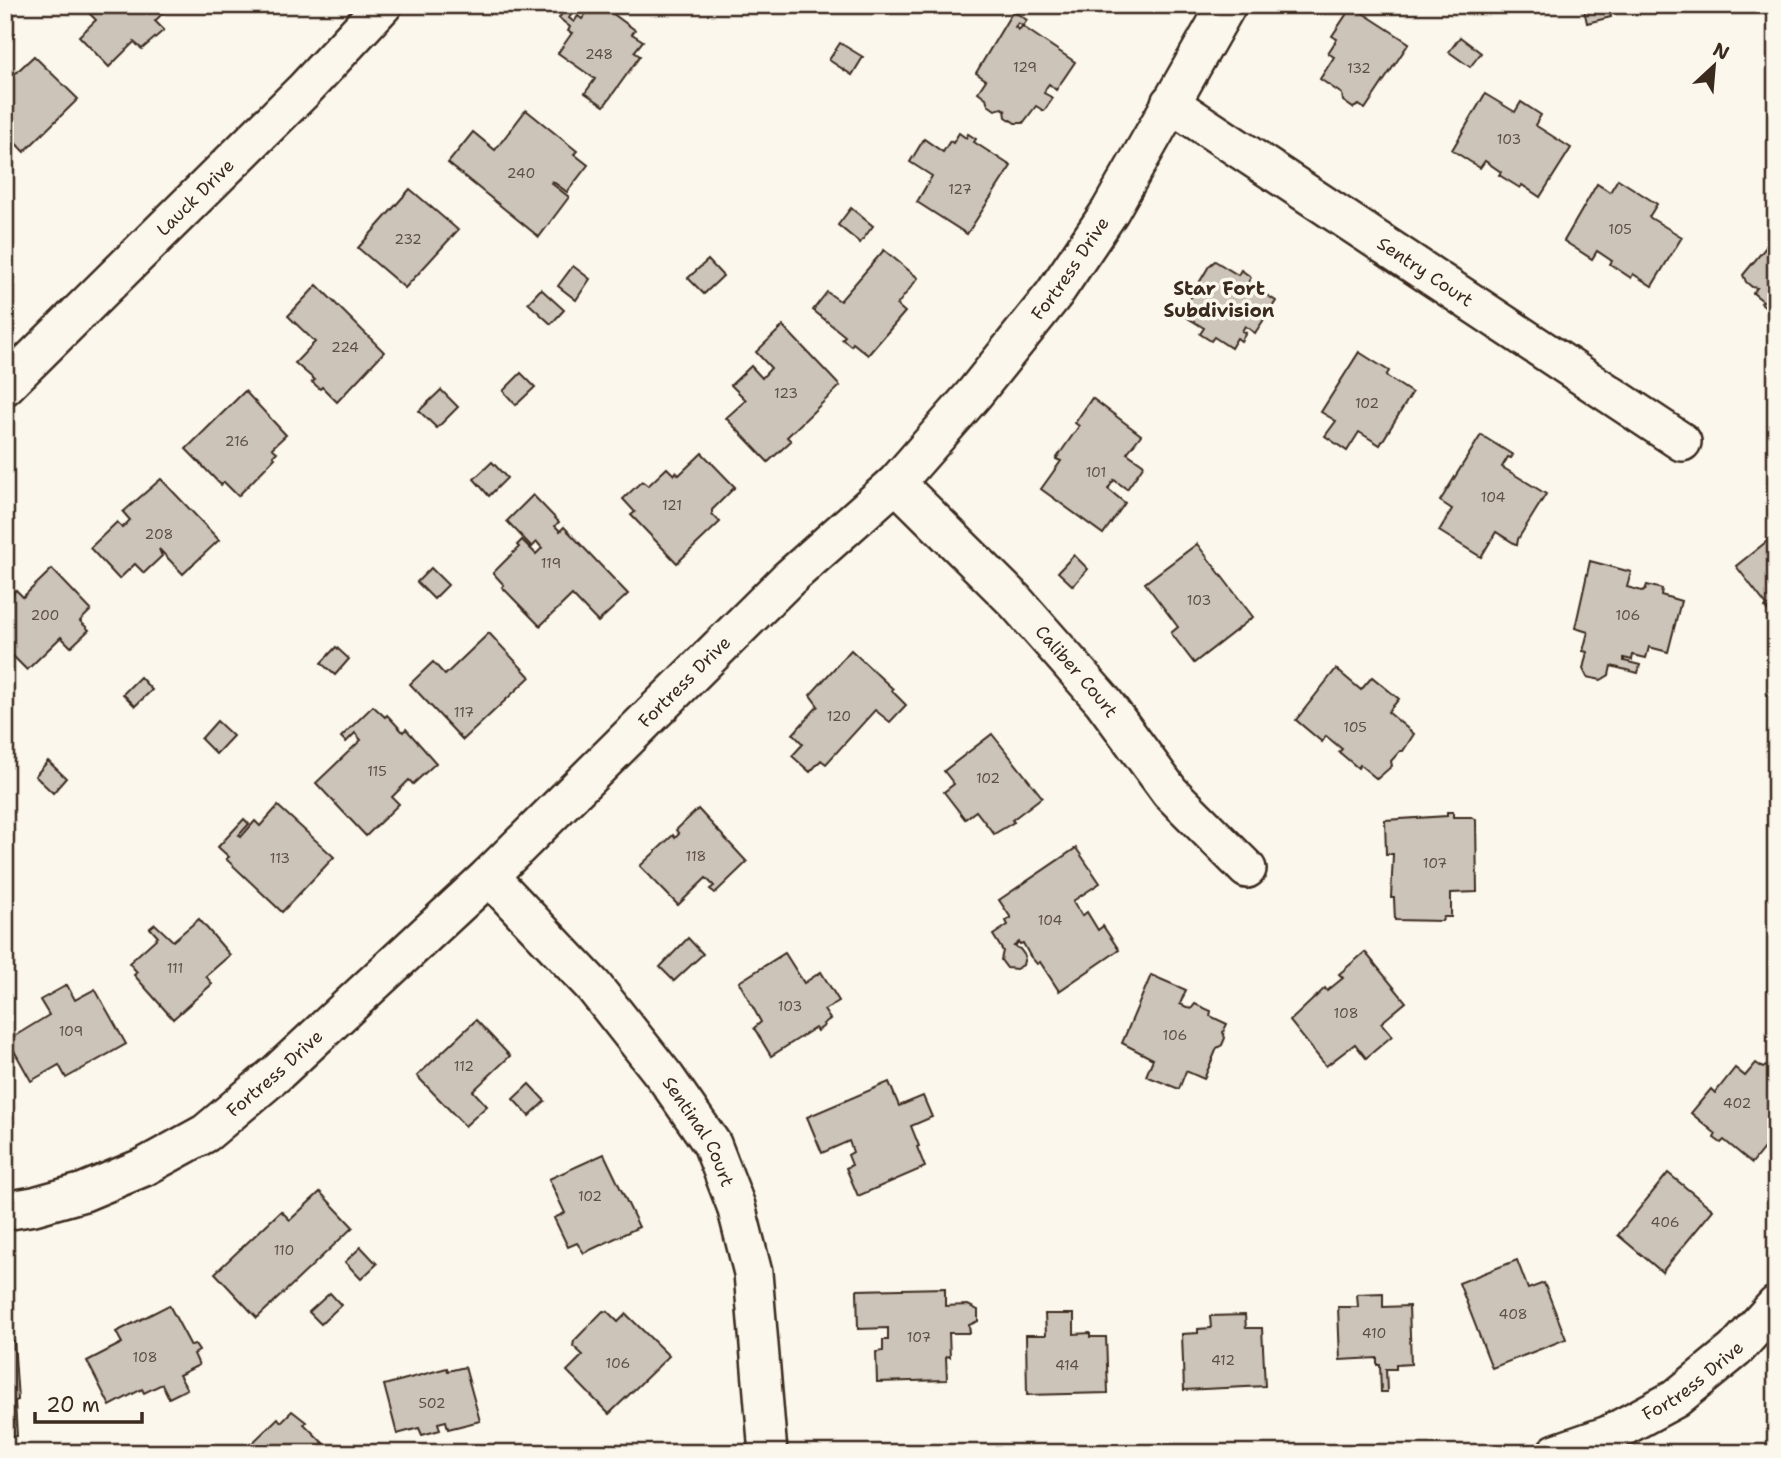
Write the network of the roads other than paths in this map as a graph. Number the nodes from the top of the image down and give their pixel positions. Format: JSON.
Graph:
{"nodes":[{"id":1,"x":383,"y":5,"type":"edge"},
{"id":2,"x":1227,"y":5,"type":"edge"},
{"id":3,"x":1170,"y":103,"type":"junction"},
{"id":4,"x":5,"y":386,"type":"edge"},
{"id":5,"x":1682,"y":442,"type":"dead end"},
{"id":6,"x":896,"y":483,"type":"junction"},
{"id":7,"x":1247,"y":869,"type":"dead end"},
{"id":8,"x":489,"y":876,"type":"junction"},
{"id":9,"x":5,"y":1211,"type":"edge"},
{"id":10,"x":1776,"y":1305,"type":"edge"},
{"id":11,"x":768,"y":1453,"type":"edge"},
{"id":12,"x":1556,"y":1453,"type":"edge"}],
"edges":[{"from":1,"to":4,"type":"street","name":"Lauck Drive"},
{"from":2,"to":3,"type":"street","name":"Fortress Drive"},
{"from":3,"to":5,"type":"street","name":"Sentry Court"},
{"from":3,"to":6,"type":"street","name":"Fortress Drive"},
{"from":6,"to":7,"type":"street","name":"Caliber Court"},
{"from":6,"to":8,"type":"street","name":"Fortress Drive"},
{"from":8,"to":9,"type":"street","name":"Fortress Drive"},
{"from":8,"to":11,"type":"street","name":"Sentinal Court"},
{"from":10,"to":12,"type":"street","name":"Fortress Drive"}]}
